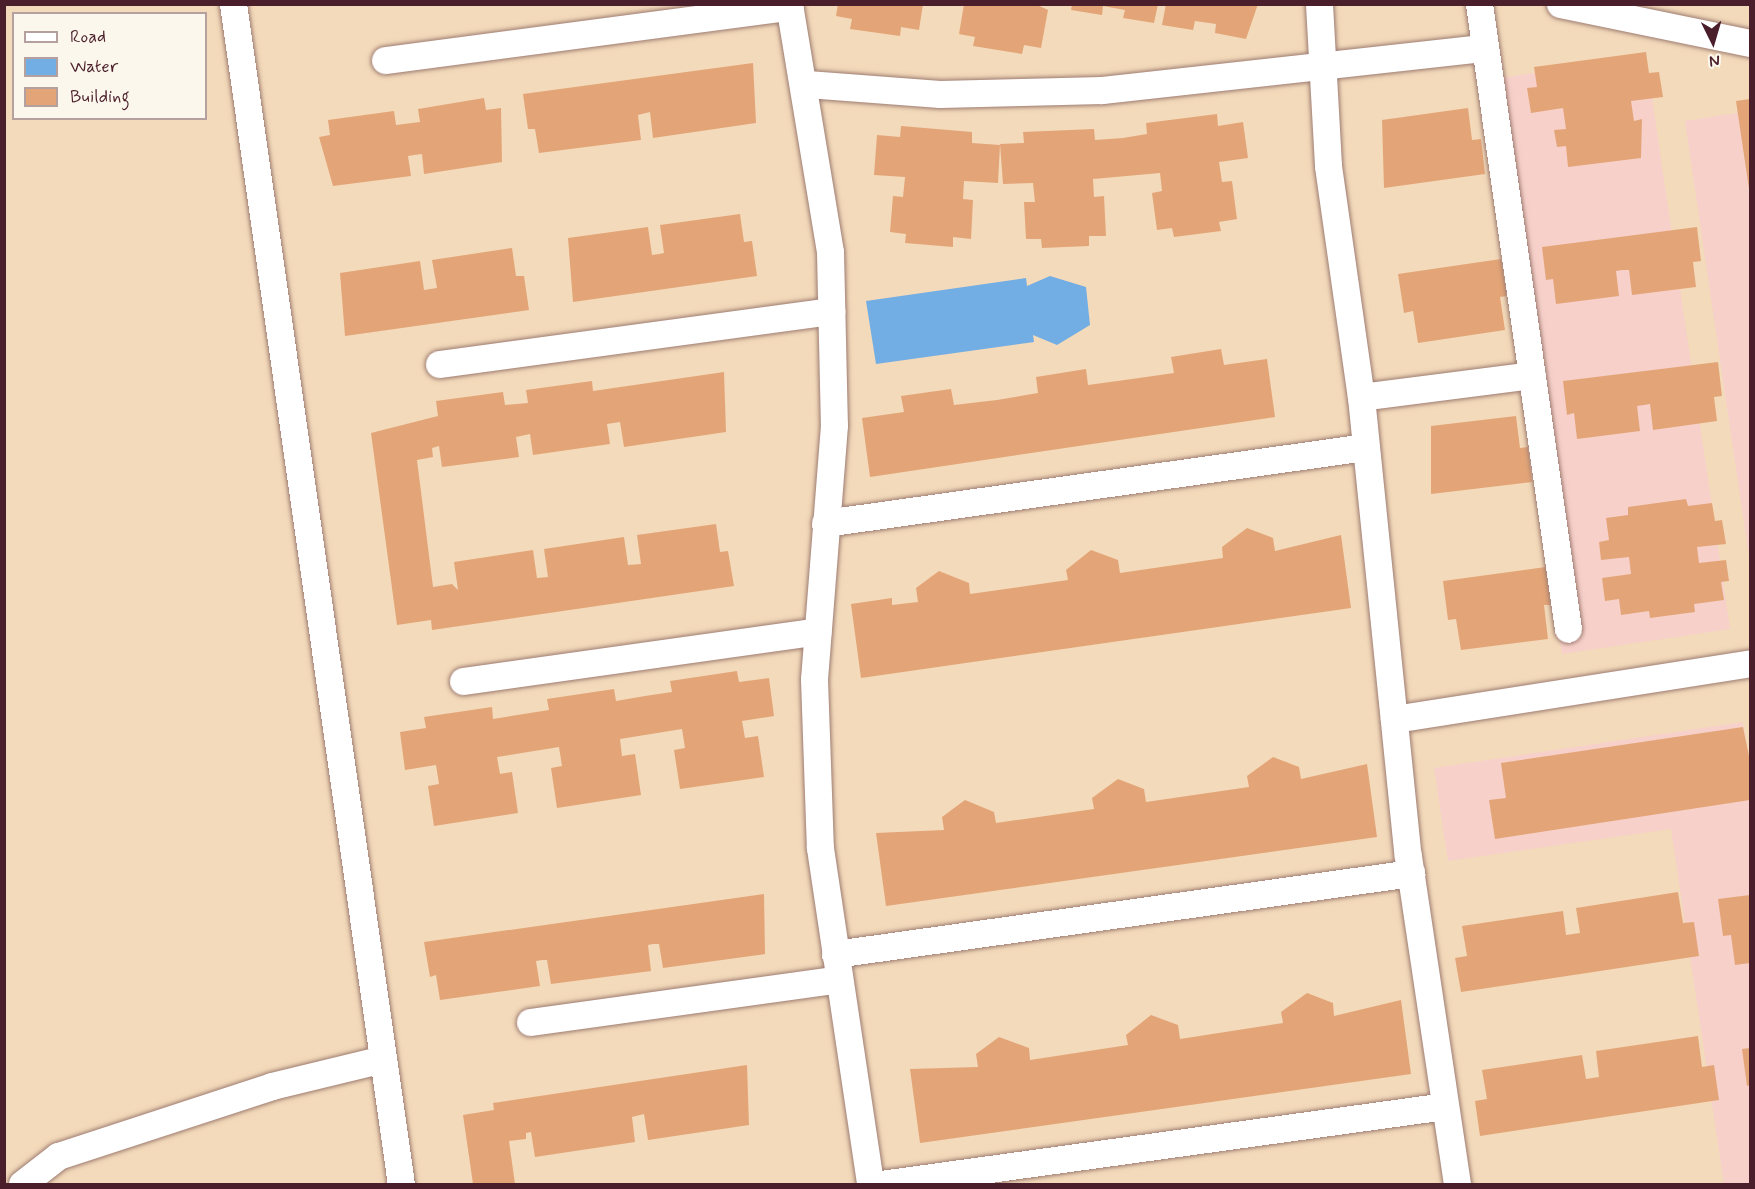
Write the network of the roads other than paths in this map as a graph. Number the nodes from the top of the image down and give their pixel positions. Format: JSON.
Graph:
{"nodes":[{"id":1,"x":233,"y":4,"type":"edge"},
{"id":2,"x":1319,"y":4,"type":"edge"},
{"id":3,"x":1479,"y":4,"type":"edge"},
{"id":4,"x":1560,"y":4,"type":"edge"},
{"id":5,"x":790,"y":5,"type":"edge"},
{"id":6,"x":1750,"y":44,"type":"edge"},
{"id":7,"x":1485,"y":48,"type":"junction"},
{"id":8,"x":385,"y":60,"type":"dead end"},
{"id":9,"x":1320,"y":69,"type":"junction"},
{"id":10,"x":807,"y":84,"type":"junction"},
{"id":11,"x":831,"y":311,"type":"junction"},
{"id":12,"x":439,"y":364,"type":"dead end"},
{"id":13,"x":1532,"y":375,"type":"junction"},
{"id":14,"x":1361,"y":397,"type":"junction"},
{"id":15,"x":1366,"y":447,"type":"junction"},
{"id":16,"x":825,"y":524,"type":"junction"},
{"id":17,"x":1568,"y":629,"type":"dead end"},
{"id":18,"x":817,"y":631,"type":"junction"},
{"id":19,"x":1750,"y":663,"type":"edge"},
{"id":20,"x":463,"y":681,"type":"dead end"},
{"id":21,"x":1394,"y":719,"type":"junction"},
{"id":22,"x":1411,"y":873,"type":"junction"},
{"id":23,"x":837,"y":967,"type":"junction"},
{"id":24,"x":530,"y":1022,"type":"dead end"},
{"id":25,"x":383,"y":1059,"type":"junction"},
{"id":26,"x":1445,"y":1106,"type":"junction"},
{"id":27,"x":22,"y":1185,"type":"edge"},
{"id":28,"x":401,"y":1185,"type":"edge"},
{"id":29,"x":870,"y":1185,"type":"edge"},
{"id":30,"x":881,"y":1185,"type":"edge"},
{"id":31,"x":1457,"y":1185,"type":"edge"}],
"edges":[{"from":1,"to":25,"type":"street"},
{"from":2,"to":9,"type":"street"},
{"from":3,"to":7,"type":"street"},
{"from":4,"to":6,"type":"street"},
{"from":5,"to":8,"type":"street"},
{"from":5,"to":10,"type":"street"},
{"from":7,"to":9,"type":"street"},
{"from":7,"to":13,"type":"street"},
{"from":9,"to":10,"type":"street"},
{"from":9,"to":14,"type":"street"},
{"from":10,"to":11,"type":"street"},
{"from":11,"to":12,"type":"street"},
{"from":11,"to":16,"type":"street"},
{"from":13,"to":14,"type":"street"},
{"from":13,"to":17,"type":"street"},
{"from":14,"to":15,"type":"street"},
{"from":15,"to":16,"type":"street"},
{"from":15,"to":21,"type":"street"},
{"from":16,"to":18,"type":"street"},
{"from":18,"to":20,"type":"street"},
{"from":18,"to":23,"type":"street"},
{"from":19,"to":21,"type":"street"},
{"from":21,"to":22,"type":"street"},
{"from":22,"to":23,"type":"street"},
{"from":22,"to":26,"type":"street"},
{"from":23,"to":24,"type":"street"},
{"from":23,"to":29,"type":"street"},
{"from":25,"to":27,"type":"street"},
{"from":25,"to":28,"type":"street"},
{"from":26,"to":30,"type":"street"},
{"from":26,"to":31,"type":"street"}]}
